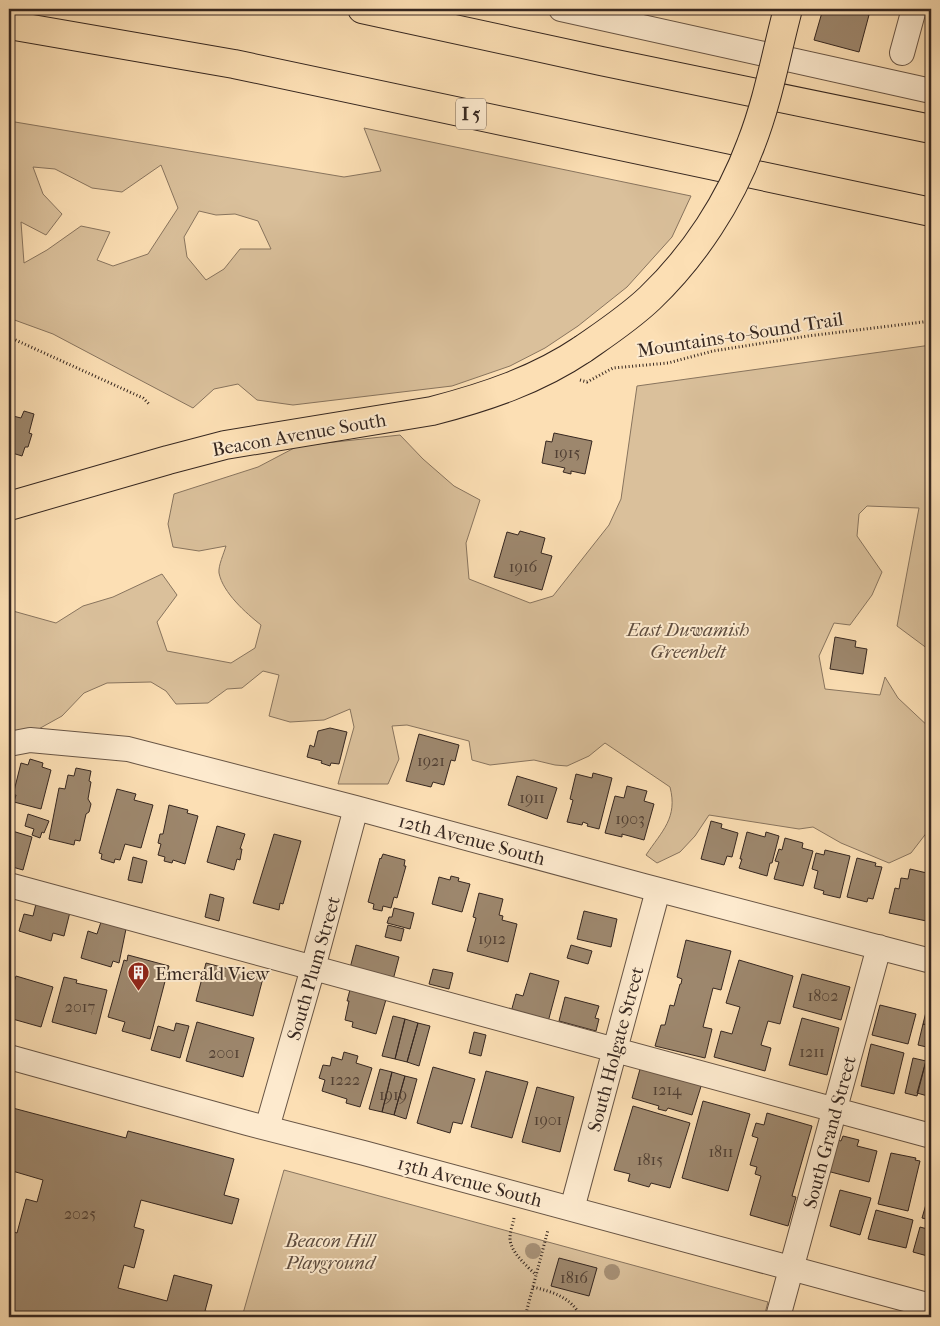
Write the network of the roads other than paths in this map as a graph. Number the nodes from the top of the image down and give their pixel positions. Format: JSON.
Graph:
{"nodes":[{"id":1,"x":362,"y":9,"type":"edge"},
{"id":2,"x":562,"y":9,"type":"edge"},
{"id":3,"x":788,"y":9,"type":"edge"},
{"id":4,"x":914,"y":9,"type":"edge"},
{"id":5,"x":9,"y":25,"type":"edge"},
{"id":6,"x":902,"y":53,"type":"dead end"},
{"id":7,"x":931,"y":91,"type":"edge"},
{"id":8,"x":931,"y":129,"type":"edge"},
{"id":9,"x":931,"y":212,"type":"edge"},
{"id":10,"x":9,"y":506,"type":"edge"},
{"id":11,"x":9,"y":744,"type":"edge"},
{"id":12,"x":356,"y":808,"type":"junction"},
{"id":13,"x":9,"y":886,"type":"edge"},
{"id":14,"x":658,"y":890,"type":"junction"},
{"id":15,"x":879,"y":947,"type":"junction"},
{"id":16,"x":931,"y":961,"type":"edge"},
{"id":17,"x":313,"y":968,"type":"junction"},
{"id":18,"x":615,"y":1050,"type":"junction"},
{"id":19,"x":9,"y":1057,"type":"edge"},
{"id":20,"x":835,"y":1110,"type":"junction"},
{"id":21,"x":267,"y":1128,"type":"junction"},
{"id":22,"x":931,"y":1136,"type":"edge"},
{"id":23,"x":572,"y":1208,"type":"junction"},
{"id":24,"x":791,"y":1269,"type":"junction"},
{"id":25,"x":931,"y":1306,"type":"edge"},
{"id":26,"x":778,"y":1317,"type":"edge"}],
"edges":[{"from":1,"to":8,"type":"main road"},
{"from":2,"to":7,"type":"street"},
{"from":3,"to":10,"type":"main road","name":"Beacon Avenue South","bridge":true},
{"from":4,"to":6,"type":"street"},
{"from":5,"to":9,"type":"main road","number":"I 5"},
{"from":11,"to":12,"type":"street","name":"12th Avenue South"},
{"from":12,"to":14,"type":"street","name":"12th Avenue South"},
{"from":12,"to":17,"type":"street","name":"South Plum Street"},
{"from":13,"to":17,"type":"street"},
{"from":14,"to":15,"type":"street","name":"12th Avenue South"},
{"from":14,"to":18,"type":"street","name":"South Holgate Street"},
{"from":15,"to":16,"type":"street","name":"12th Avenue South"},
{"from":15,"to":20,"type":"street","name":"South Grand Street"},
{"from":17,"to":18,"type":"street"},
{"from":17,"to":21,"type":"street","name":"South Plum Street"},
{"from":18,"to":20,"type":"street"},
{"from":18,"to":23,"type":"street","name":"South Holgate Street"},
{"from":19,"to":21,"type":"street","name":"13th Avenue South"},
{"from":20,"to":22,"type":"street"},
{"from":20,"to":24,"type":"street","name":"South Grand Street"},
{"from":21,"to":23,"type":"street","name":"13th Avenue South"},
{"from":23,"to":24,"type":"street","name":"13th Avenue South"},
{"from":24,"to":25,"type":"street","name":"13th Avenue South"},
{"from":24,"to":26,"type":"street","name":"South Grand Street"}]}
